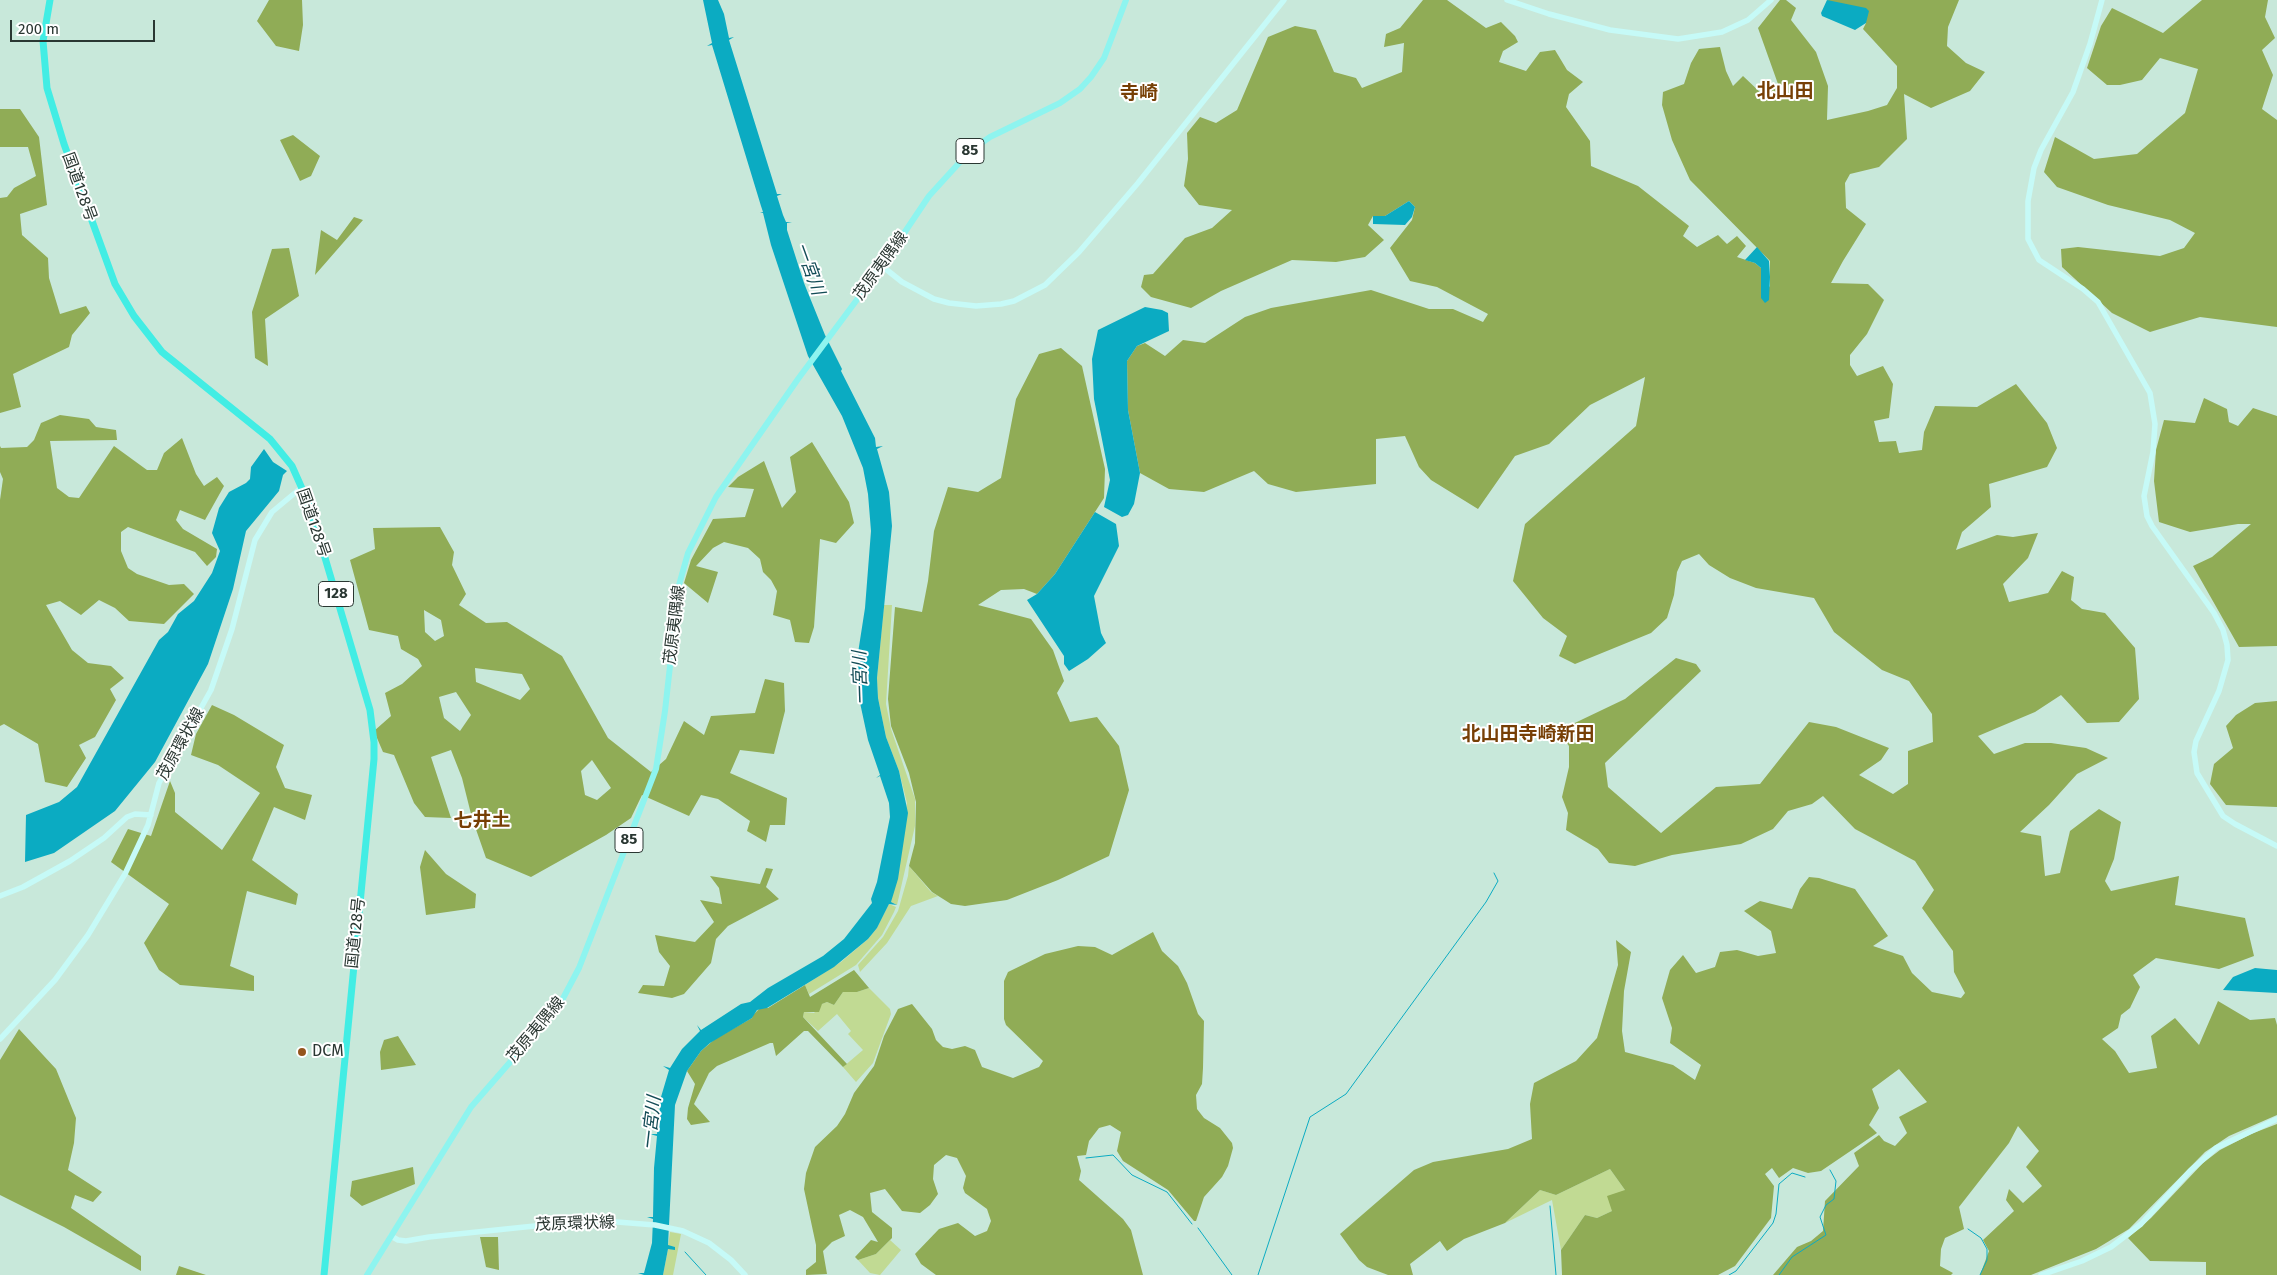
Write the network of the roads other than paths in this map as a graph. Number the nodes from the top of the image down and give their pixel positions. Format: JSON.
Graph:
{"nodes":[{"id":1,"x":50,"y":0,"type":"edge"},
{"id":2,"x":1126,"y":0,"type":"edge"},
{"id":3,"x":1284,"y":0,"type":"edge"},
{"id":4,"x":1507,"y":0,"type":"edge"},
{"id":5,"x":1771,"y":0,"type":"edge"},
{"id":6,"x":2102,"y":0,"type":"edge"},
{"id":7,"x":882,"y":266,"type":"junction"},
{"id":8,"x":302,"y":487,"type":"junction"},
{"id":9,"x":151,"y":815,"type":"junction"},
{"id":10,"x":2277,"y":846,"type":"edge"},
{"id":11,"x":0,"y":896,"type":"edge"},
{"id":12,"x":0,"y":1039,"type":"edge"},
{"id":13,"x":2277,"y":1119,"type":"edge"},
{"id":14,"x":391,"y":1236,"type":"junction"},
{"id":15,"x":324,"y":1275,"type":"edge"},
{"id":16,"x":367,"y":1275,"type":"edge"},
{"id":17,"x":745,"y":1275,"type":"edge"},
{"id":18,"x":2041,"y":1275,"type":"edge"}],
"edges":[{"from":1,"to":8,"type":"highway","name":"国道128号","number":"128"},
{"from":2,"to":7,"type":"main road","name":"茂原夷隅線","number":"85"},
{"from":3,"to":7,"type":"street"},
{"from":4,"to":5,"type":"street"},
{"from":6,"to":10,"type":"street"},
{"from":7,"to":14,"type":"main road","name":"茂原夷隅線","number":"85"},
{"from":8,"to":9,"type":"street","name":"茂原環状線"},
{"from":8,"to":15,"type":"highway","name":"国道128号","number":"128"},
{"from":9,"to":11,"type":"street"},
{"from":9,"to":12,"type":"street","name":"茂原環状線"},
{"from":13,"to":18,"type":"street"},
{"from":14,"to":16,"type":"main road","name":"茂原夷隅線","number":"85"},
{"from":14,"to":17,"type":"street","name":"茂原環状線"}]}
